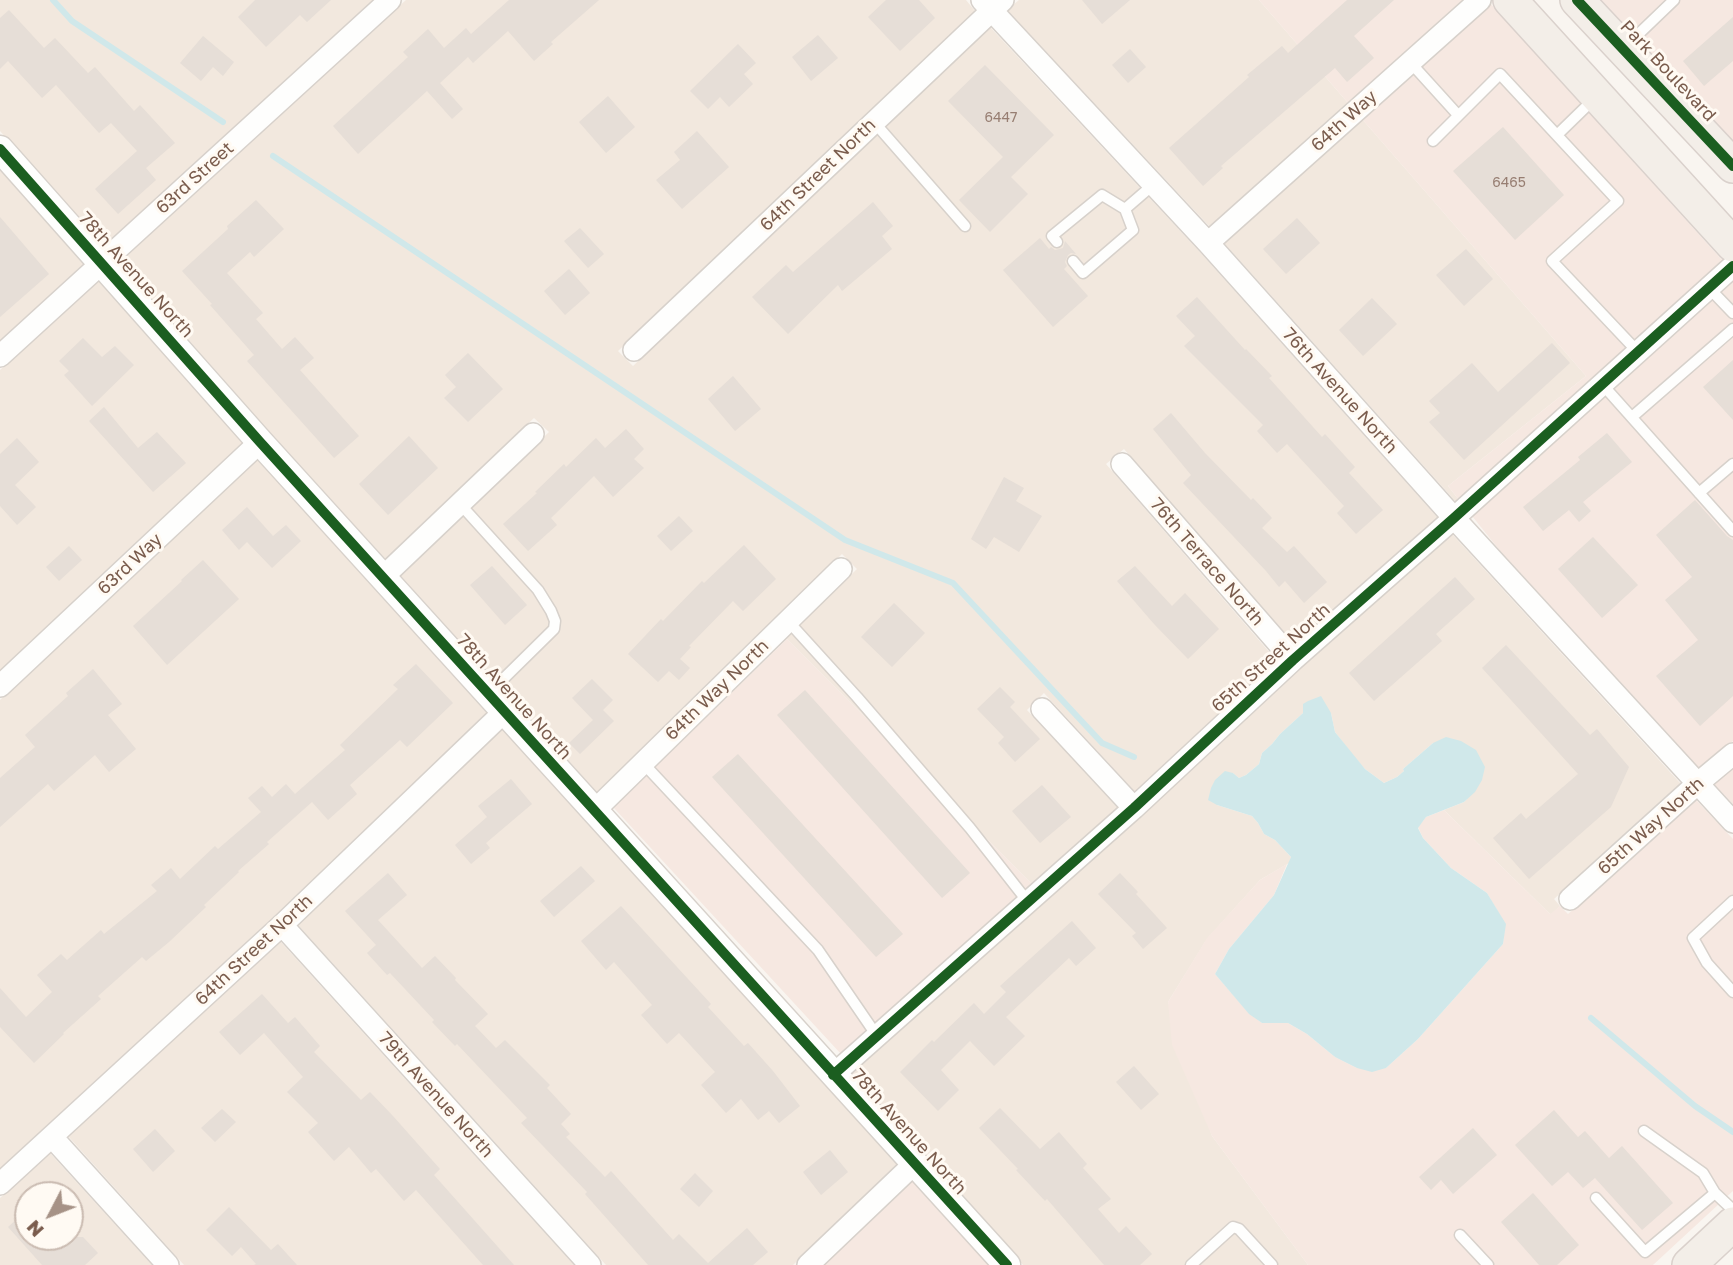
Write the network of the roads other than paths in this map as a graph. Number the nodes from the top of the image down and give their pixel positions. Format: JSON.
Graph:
{"nodes":[{"id":1,"x":390,"y":0,"type":"edge"},
{"id":2,"x":1480,"y":0,"type":"edge"},
{"id":3,"x":1510,"y":0,"type":"edge"},
{"id":4,"x":1577,"y":0,"type":"edge"},
{"id":5,"x":1674,"y":0,"type":"edge"},
{"id":6,"x":992,"y":4,"type":"edge"},
{"id":7,"x":1623,"y":49,"type":"junction"},
{"id":8,"x":1410,"y":62,"type":"junction"},
{"id":9,"x":1598,"y":96,"type":"junction"},
{"id":10,"x":1458,"y":115,"type":"junction"},
{"id":11,"x":874,"y":122,"type":"junction"},
{"id":12,"x":1557,"y":135,"type":"junction"},
{"id":13,"x":1433,"y":141,"type":"dead end"},
{"id":14,"x":0,"y":149,"type":"edge"},
{"id":15,"x":1733,"y":166,"type":"edge"},
{"id":16,"x":1154,"y":184,"type":"junction"},
{"id":17,"x":1125,"y":209,"type":"junction"},
{"id":18,"x":965,"y":226,"type":"dead end"},
{"id":19,"x":1057,"y":242,"type":"dead end"},
{"id":20,"x":1208,"y":243,"type":"junction"},
{"id":21,"x":1733,"y":245,"type":"edge"},
{"id":22,"x":1073,"y":261,"type":"dead end"},
{"id":23,"x":102,"y":263,"type":"junction"},
{"id":24,"x":1733,"y":266,"type":"edge"},
{"id":25,"x":1709,"y":288,"type":"junction"},
{"id":26,"x":1733,"y":313,"type":"edge"},
{"id":27,"x":1733,"y":329,"type":"edge"},
{"id":28,"x":634,"y":350,"type":"dead end"},
{"id":29,"x":1638,"y":352,"type":"junction"},
{"id":30,"x":0,"y":356,"type":"edge"},
{"id":31,"x":1602,"y":384,"type":"junction"},
{"id":32,"x":1632,"y":417,"type":"junction"},
{"id":33,"x":533,"y":433,"type":"dead end"},
{"id":34,"x":260,"y":442,"type":"junction"},
{"id":35,"x":1122,"y":464,"type":"dead end"},
{"id":36,"x":1733,"y":464,"type":"edge"},
{"id":37,"x":1723,"y":472,"type":"junction"},
{"id":38,"x":1733,"y":482,"type":"edge"},
{"id":39,"x":1699,"y":493,"type":"junction"},
{"id":40,"x":460,"y":504,"type":"junction"},
{"id":41,"x":1454,"y":518,"type":"junction"},
{"id":42,"x":1733,"y":531,"type":"edge"},
{"id":43,"x":841,"y":569,"type":"dead end"},
{"id":44,"x":383,"y":577,"type":"junction"},
{"id":45,"x":788,"y":621,"type":"junction"},
{"id":46,"x":1293,"y":660,"type":"junction"},
{"id":47,"x":0,"y":686,"type":"edge"},
{"id":48,"x":496,"y":703,"type":"junction"},
{"id":49,"x":1042,"y":709,"type":"dead end"},
{"id":50,"x":1733,"y":754,"type":"edge"},
{"id":51,"x":643,"y":763,"type":"junction"},
{"id":52,"x":1697,"y":784,"type":"junction"},
{"id":53,"x":1134,"y":808,"type":"junction"},
{"id":54,"x":594,"y":811,"type":"junction"},
{"id":55,"x":1733,"y":822,"type":"edge"},
{"id":56,"x":1570,"y":899,"type":"dead end"},
{"id":57,"x":1733,"y":901,"type":"edge"},
{"id":58,"x":1028,"y":902,"type":"junction"},
{"id":59,"x":282,"y":925,"type":"junction"},
{"id":60,"x":1733,"y":992,"type":"edge"},
{"id":61,"x":877,"y":1036,"type":"junction"},
{"id":62,"x":833,"y":1075,"type":"junction"},
{"id":63,"x":1644,"y":1131,"type":"dead end"},
{"id":64,"x":52,"y":1137,"type":"junction"},
{"id":65,"x":914,"y":1164,"type":"junction"},
{"id":66,"x":0,"y":1184,"type":"edge"},
{"id":67,"x":1715,"y":1193,"type":"junction"},
{"id":68,"x":1596,"y":1198,"type":"dead end"},
{"id":69,"x":1733,"y":1210,"type":"edge"},
{"id":70,"x":1733,"y":1224,"type":"edge"},
{"id":71,"x":1460,"y":1235,"type":"dead end"},
{"id":72,"x":168,"y":1265,"type":"edge"},
{"id":73,"x":590,"y":1265,"type":"edge"},
{"id":74,"x":808,"y":1265,"type":"edge"},
{"id":75,"x":1007,"y":1265,"type":"edge"},
{"id":76,"x":1191,"y":1265,"type":"edge"},
{"id":77,"x":1272,"y":1265,"type":"edge"},
{"id":78,"x":1488,"y":1265,"type":"edge"},
{"id":79,"x":1689,"y":1265,"type":"edge"}],
"edges":[{"from":1,"to":23,"type":"street","name":"63rd Street"},
{"from":2,"to":8,"type":"street","name":"64th Way"},
{"from":3,"to":9,"type":"main road"},
{"from":4,"to":7,"type":"main road","name":"Park Boulevard"},
{"from":5,"to":7,"type":"lane"},
{"from":6,"to":11,"type":"street","name":"64th Street North"},
{"from":6,"to":16,"type":"street","name":"76th Avenue North"},
{"from":7,"to":15,"type":"main road","name":"Park Boulevard"},
{"from":8,"to":10,"type":"lane"},
{"from":8,"to":20,"type":"street","name":"64th Way"},
{"from":9,"to":12,"type":"lane"},
{"from":9,"to":21,"type":"main road"},
{"from":10,"to":12,"type":"lane"},
{"from":10,"to":13,"type":"lane"},
{"from":11,"to":18,"type":"lane"},
{"from":11,"to":28,"type":"street","name":"64th Street North"},
{"from":12,"to":29,"type":"lane"},
{"from":14,"to":23,"type":"street","name":"78th Avenue North"},
{"from":16,"to":17,"type":"lane"},
{"from":16,"to":20,"type":"street","name":"76th Avenue North"},
{"from":17,"to":19,"type":"lane"},
{"from":17,"to":22,"type":"lane"},
{"from":20,"to":41,"type":"street","name":"76th Avenue North"},
{"from":23,"to":30,"type":"street","name":"63rd Street"},
{"from":23,"to":34,"type":"street","name":"78th Avenue North"},
{"from":24,"to":25,"type":"street","name":"65th Street North"},
{"from":25,"to":26,"type":"lane"},
{"from":25,"to":29,"type":"street","name":"65th Street North"},
{"from":27,"to":32,"type":"lane"},
{"from":29,"to":31,"type":"street","name":"65th Street North"},
{"from":31,"to":32,"type":"lane"},
{"from":31,"to":41,"type":"street","name":"65th Street North"},
{"from":32,"to":39,"type":"lane"},
{"from":33,"to":40,"type":"street"},
{"from":34,"to":44,"type":"street","name":"78th Avenue North"},
{"from":34,"to":47,"type":"street","name":"63rd Way"},
{"from":35,"to":46,"type":"street","name":"76th Terrace North"},
{"from":36,"to":37,"type":"lane"},
{"from":37,"to":38,"type":"lane"},
{"from":37,"to":39,"type":"lane"},
{"from":39,"to":42,"type":"lane"},
{"from":40,"to":44,"type":"street"},
{"from":40,"to":48,"type":"lane"},
{"from":41,"to":46,"type":"street","name":"65th Street North"},
{"from":41,"to":52,"type":"street","name":"76th Avenue North"},
{"from":43,"to":45,"type":"street","name":"64th Way North"},
{"from":44,"to":48,"type":"street","name":"78th Avenue North"},
{"from":45,"to":51,"type":"street","name":"64th Way North"},
{"from":45,"to":58,"type":"lane"},
{"from":46,"to":53,"type":"street","name":"65th Street North"},
{"from":48,"to":54,"type":"street","name":"78th Avenue North"},
{"from":48,"to":59,"type":"street","name":"64th Street North"},
{"from":49,"to":53,"type":"street"},
{"from":50,"to":52,"type":"street","name":"65th Way North"},
{"from":51,"to":54,"type":"street","name":"64th Way North"},
{"from":51,"to":61,"type":"lane"},
{"from":52,"to":55,"type":"street","name":"76th Avenue North"},
{"from":52,"to":56,"type":"street","name":"65th Way North"},
{"from":53,"to":58,"type":"street","name":"65th Street North"},
{"from":54,"to":62,"type":"street","name":"78th Avenue North"},
{"from":57,"to":60,"type":"lane"},
{"from":58,"to":61,"type":"street","name":"65th Street North"},
{"from":59,"to":64,"type":"street","name":"64th Street North"},
{"from":59,"to":73,"type":"street","name":"79th Avenue North"},
{"from":61,"to":62,"type":"street","name":"65th Street North"},
{"from":62,"to":65,"type":"street","name":"78th Avenue North"},
{"from":63,"to":67,"type":"lane"},
{"from":64,"to":66,"type":"street","name":"64th Street North"},
{"from":64,"to":72,"type":"street"},
{"from":65,"to":74,"type":"street"},
{"from":65,"to":75,"type":"street","name":"78th Avenue North"},
{"from":67,"to":68,"type":"lane"},
{"from":67,"to":69,"type":"lane"},
{"from":70,"to":79,"type":"main road"},
{"from":71,"to":78,"type":"lane"},
{"from":76,"to":77,"type":"lane"}]}
